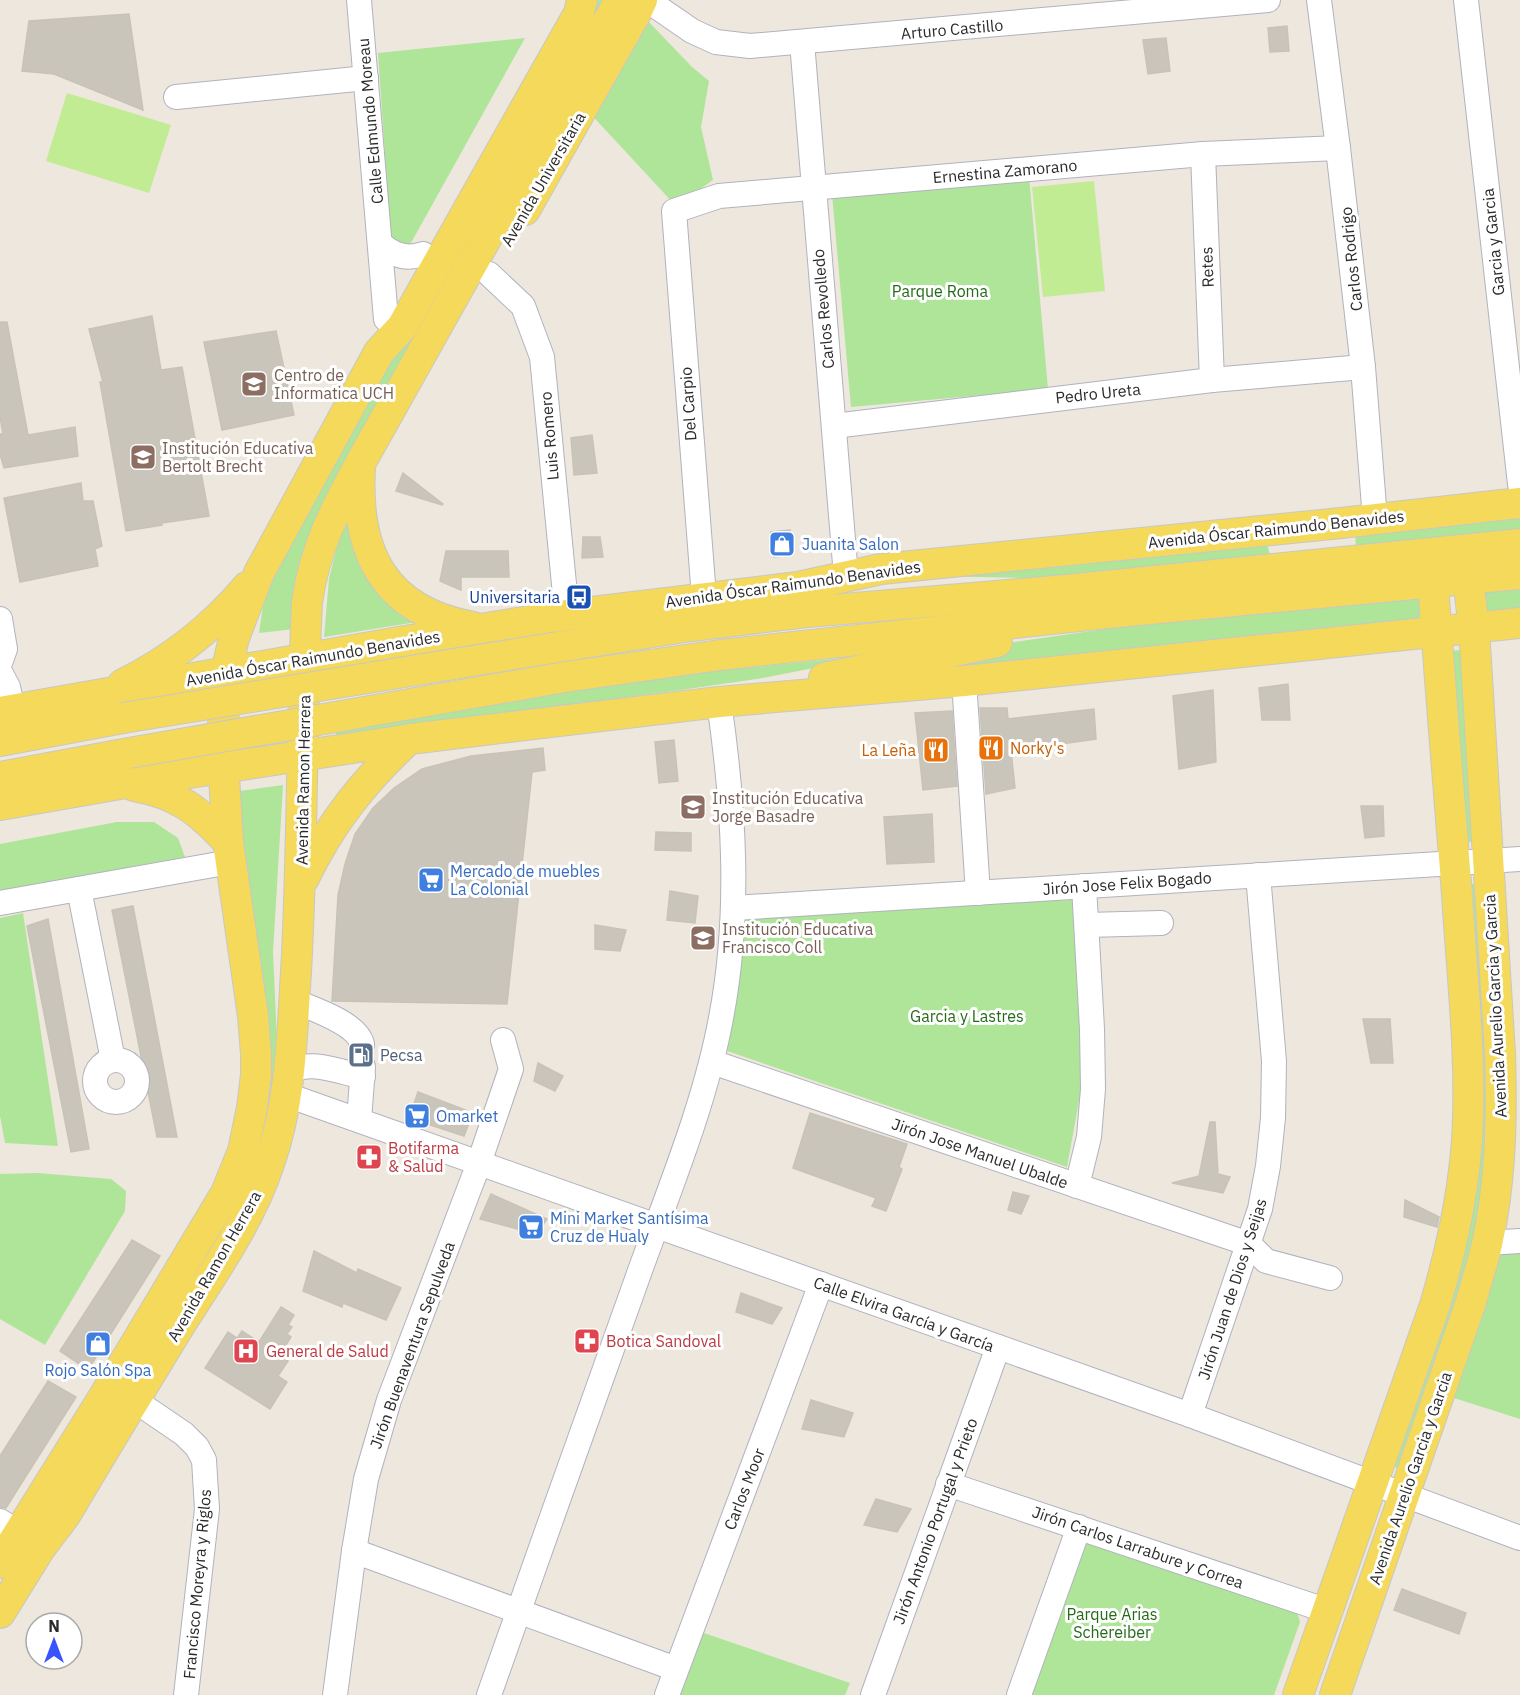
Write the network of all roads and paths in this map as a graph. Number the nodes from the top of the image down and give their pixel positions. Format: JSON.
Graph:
{"nodes":[{"id":1,"x":359,"y":0,"type":"edge"},
{"id":2,"x":567,"y":0,"type":"edge"},
{"id":3,"x":582,"y":0,"type":"edge"},
{"id":4,"x":620,"y":0,"type":"edge"},
{"id":5,"x":642,"y":0,"type":"edge"},
{"id":6,"x":647,"y":0,"type":"edge"},
{"id":7,"x":1268,"y":0,"type":"edge"},
{"id":8,"x":1318,"y":0,"type":"edge"},
{"id":9,"x":1466,"y":0,"type":"edge"},
{"id":10,"x":802,"y":42,"type":"junction"},
{"id":11,"x":366,"y":78,"type":"junction"},
{"id":12,"x":176,"y":97,"type":"dead end"},
{"id":13,"x":1338,"y":148,"type":"junction"},
{"id":14,"x":1203,"y":154,"type":"junction"},
{"id":15,"x":813,"y":189,"type":"junction"},
{"id":16,"x":674,"y":211,"type":"joint"},
{"id":17,"x":380,"y":243,"type":"junction"},
{"id":18,"x":423,"y":254,"type":"junction"},
{"id":19,"x":489,"y":274,"type":"junction"},
{"id":20,"x":386,"y":319,"type":"junction"},
{"id":21,"x":427,"y":344,"type":"junction"},
{"id":22,"x":379,"y":352,"type":"junction"},
{"id":23,"x":1513,"y":358,"type":"edge"},
{"id":24,"x":1363,"y":367,"type":"junction"},
{"id":25,"x":1212,"y":380,"type":"junction"},
{"id":26,"x":834,"y":426,"type":"junction"},
{"id":27,"x":360,"y":462,"type":"junction"},
{"id":28,"x":1520,"y":484,"type":"edge"},
{"id":29,"x":1520,"y":502,"type":"edge"},
{"id":30,"x":1375,"y":519,"type":"junction"},
{"id":31,"x":1520,"y":544,"type":"edge"},
{"id":32,"x":259,"y":573,"type":"junction"},
{"id":33,"x":1520,"y":574,"type":"edge"},
{"id":34,"x":846,"y":576,"type":"junction"},
{"id":35,"x":1468,"y":579,"type":"junction"},
{"id":36,"x":1433,"y":583,"type":"junction"},
{"id":37,"x":798,"y":587,"type":"junction"},
{"id":38,"x":1066,"y":590,"type":"junction"},
{"id":39,"x":704,"y":597,"type":"junction"},
{"id":40,"x":1107,"y":613,"type":"junction"},
{"id":41,"x":567,"y":615,"type":"junction"},
{"id":42,"x":0,"y":619,"type":"edge"},
{"id":43,"x":1520,"y":623,"type":"edge"},
{"id":44,"x":1474,"y":628,"type":"junction"},
{"id":45,"x":481,"y":629,"type":"junction"},
{"id":46,"x":1436,"y":632,"type":"junction"},
{"id":47,"x":399,"y":642,"type":"junction"},
{"id":48,"x":305,"y":660,"type":"junction"},
{"id":49,"x":0,"y":663,"type":"edge"},
{"id":50,"x":0,"y":672,"type":"edge"},
{"id":51,"x":226,"y":673,"type":"junction"},
{"id":52,"x":964,"y":681,"type":"junction"},
{"id":53,"x":133,"y":689,"type":"junction"},
{"id":54,"x":99,"y":695,"type":"junction"},
{"id":55,"x":719,"y":702,"type":"junction"},
{"id":56,"x":3,"y":710,"type":"edge"},
{"id":57,"x":414,"y":738,"type":"junction"},
{"id":58,"x":0,"y":741,"type":"edge"},
{"id":59,"x":304,"y":756,"type":"junction"},
{"id":60,"x":223,"y":768,"type":"junction"},
{"id":61,"x":0,"y":777,"type":"edge"},
{"id":62,"x":132,"y":782,"type":"junction"},
{"id":63,"x":0,"y":805,"type":"edge"},
{"id":64,"x":229,"y":852,"type":"junction"},
{"id":65,"x":1520,"y":859,"type":"edge"},
{"id":66,"x":1488,"y":861,"type":"junction"},
{"id":67,"x":1454,"y":863,"type":"junction"},
{"id":68,"x":1258,"y":875,"type":"junction"},
{"id":69,"x":301,"y":883,"type":"junction"},
{"id":70,"x":1084,"y":886,"type":"junction"},
{"id":71,"x":79,"y":889,"type":"junction"},
{"id":72,"x":978,"y":892,"type":"junction"},
{"id":73,"x":0,"y":903,"type":"edge"},
{"id":74,"x":734,"y":908,"type":"junction"},
{"id":75,"x":1161,"y":923,"type":"dead end"},
{"id":76,"x":1087,"y":926,"type":"junction"},
{"id":77,"x":294,"y":1001,"type":"junction"},
{"id":78,"x":503,"y":1040,"type":"dead end"},
{"id":79,"x":1510,"y":1054,"type":"edge"},
{"id":80,"x":113,"y":1060,"type":"dead end"},
{"id":81,"x":712,"y":1062,"type":"junction"},
{"id":82,"x":362,"y":1063,"type":"junction"},
{"id":83,"x":288,"y":1084,"type":"junction"},
{"id":84,"x":359,"y":1120,"type":"junction"},
{"id":85,"x":479,"y":1162,"type":"junction"},
{"id":86,"x":1077,"y":1186,"type":"junction"},
{"id":87,"x":656,"y":1225,"type":"junction"},
{"id":88,"x":1520,"y":1241,"type":"edge"},
{"id":89,"x":1487,"y":1243,"type":"junction"},
{"id":90,"x":1249,"y":1244,"type":"junction"},
{"id":91,"x":1329,"y":1278,"type":"dead end"},
{"id":92,"x":821,"y":1284,"type":"junction"},
{"id":93,"x":998,"y":1347,"type":"junction"},
{"id":94,"x":134,"y":1400,"type":"junction"},
{"id":95,"x":1190,"y":1415,"type":"junction"},
{"id":96,"x":1374,"y":1483,"type":"junction"},
{"id":97,"x":948,"y":1484,"type":"junction"},
{"id":98,"x":1404,"y":1495,"type":"junction"},
{"id":99,"x":9,"y":1527,"type":"edge"},
{"id":100,"x":1079,"y":1527,"type":"junction"},
{"id":101,"x":1520,"y":1538,"type":"edge"},
{"id":102,"x":354,"y":1551,"type":"junction"},
{"id":103,"x":0,"y":1563,"type":"edge"},
{"id":104,"x":519,"y":1611,"type":"junction"},
{"id":105,"x":1328,"y":1611,"type":"junction"},
{"id":106,"x":0,"y":1613,"type":"edge"},
{"id":107,"x":676,"y":1668,"type":"junction"},
{"id":108,"x":186,"y":1695,"type":"edge"},
{"id":109,"x":335,"y":1695,"type":"edge"},
{"id":110,"x":489,"y":1695,"type":"edge"},
{"id":111,"x":667,"y":1695,"type":"edge"},
{"id":112,"x":873,"y":1695,"type":"edge"},
{"id":113,"x":1019,"y":1695,"type":"edge"},
{"id":114,"x":1298,"y":1695,"type":"edge"},
{"id":115,"x":1335,"y":1695,"type":"edge"}],
"edges":[{"from":1,"to":11,"type":"street","name":"Calle Edmundo Moreau"},
{"from":2,"to":18,"type":"main road"},
{"from":3,"to":22,"type":"main road"},
{"from":4,"to":21,"type":"main road","name":"Avenida Universitaria"},
{"from":5,"to":19,"type":"main road","name":"Avenida Universitaria"},
{"from":6,"to":10,"type":"street","name":"Arturo Castillo"},
{"from":7,"to":10,"type":"street","name":"Arturo Castillo"},
{"from":8,"to":13,"type":"street","name":"Carlos Rodrigo"},
{"from":9,"to":23,"type":"street","name":"Garcia y Garcia"},
{"from":10,"to":15,"type":"street","name":"Carlos Revolledo"},
{"from":11,"to":12,"type":"street"},
{"from":11,"to":17,"type":"street","name":"Calle Edmundo Moreau"},
{"from":13,"to":14,"type":"street","name":"Ernestina Zamorano"},
{"from":13,"to":24,"type":"street","name":"Carlos Rodrigo"},
{"from":14,"to":15,"type":"street","name":"Ernestina Zamorano"},
{"from":14,"to":25,"type":"street","name":"Retes"},
{"from":15,"to":16,"type":"street","name":"Ernestina Zamorano"},
{"from":15,"to":26,"type":"street","name":"Carlos Revolledo"},
{"from":16,"to":39,"type":"street","name":"Del Carpio"},
{"from":17,"to":18,"type":"street"},
{"from":17,"to":20,"type":"street","name":"Calle Edmundo Moreau"},
{"from":18,"to":20,"type":"main road"},
{"from":19,"to":21,"type":"main road","name":"Avenida Universitaria"},
{"from":19,"to":41,"type":"street","name":"Luis Romero"},
{"from":20,"to":22,"type":"main road"},
{"from":21,"to":27,"type":"main road","name":"Avenida Universitaria"},
{"from":22,"to":32,"type":"main road"},
{"from":23,"to":28,"type":"street","name":"Garcia y Garcia"},
{"from":24,"to":25,"type":"street","name":"Pedro Ureta"},
{"from":24,"to":30,"type":"street","name":"Carlos Rodrigo"},
{"from":25,"to":26,"type":"street","name":"Pedro Ureta"},
{"from":26,"to":34,"type":"street","name":"Carlos Revolledo"},
{"from":27,"to":45,"type":"main road"},
{"from":27,"to":48,"type":"main road","name":"Avenida Universitaria"},
{"from":29,"to":30,"type":"main road","name":"Avenida Óscar Raimundo Benavides"},
{"from":30,"to":34,"type":"main road","name":"Avenida Óscar Raimundo Benavides"},
{"from":31,"to":38,"type":"main road","name":"Avenida Óscar Raimundo Benavides"},
{"from":32,"to":51,"type":"main road"},
{"from":32,"to":54,"type":"main road"},
{"from":33,"to":35,"type":"main road"},
{"from":34,"to":37,"type":"main road","name":"Avenida Óscar Raimundo Benavides"},
{"from":35,"to":36,"type":"main road"},
{"from":35,"to":44,"type":"main road","name":"Avenida Aurelio Garcia y Garcia"},
{"from":36,"to":40,"type":"main road"},
{"from":36,"to":46,"type":"main road","name":"Avenida Aurelio Garcia y Garcia"},
{"from":37,"to":38,"type":"main road"},
{"from":37,"to":39,"type":"main road","name":"Avenida Óscar Raimundo Benavides"},
{"from":38,"to":58,"type":"main road","name":"Avenida Óscar Raimundo Benavides","bridge":true},
{"from":39,"to":41,"type":"main road","name":"Avenida Óscar Raimundo Benavides"},
{"from":40,"to":55,"type":"main road"},
{"from":40,"to":61,"type":"main road","bridge":true},
{"from":41,"to":45,"type":"main road","name":"Avenida Óscar Raimundo Benavides"},
{"from":42,"to":49,"type":"street"},
{"from":43,"to":44,"type":"main road"},
{"from":44,"to":46,"type":"main road"},
{"from":44,"to":66,"type":"main road","name":"Avenida Aurelio Garcia y Garcia"},
{"from":45,"to":47,"type":"main road","name":"Avenida Óscar Raimundo Benavides"},
{"from":46,"to":52,"type":"main road"},
{"from":46,"to":67,"type":"main road","name":"Avenida Aurelio Garcia y Garcia"},
{"from":47,"to":48,"type":"main road","name":"Avenida Óscar Raimundo Benavides"},
{"from":47,"to":57,"type":"main road"},
{"from":48,"to":51,"type":"main road","name":"Avenida Óscar Raimundo Benavides"},
{"from":48,"to":59,"type":"main road","name":"Avenida Ramon Herrera"},
{"from":50,"to":56,"type":"street"},
{"from":51,"to":53,"type":"main road","name":"Avenida Óscar Raimundo Benavides"},
{"from":51,"to":60,"type":"main road"},
{"from":52,"to":55,"type":"main road"},
{"from":52,"to":72,"type":"street"},
{"from":53,"to":54,"type":"main road","name":"Avenida Óscar Raimundo Benavides"},
{"from":53,"to":62,"type":"main road"},
{"from":54,"to":56,"type":"main road","name":"Avenida Óscar Raimundo Benavides"},
{"from":55,"to":57,"type":"main road"},
{"from":55,"to":74,"type":"street"},
{"from":57,"to":59,"type":"main road"},
{"from":57,"to":69,"type":"main road"},
{"from":59,"to":60,"type":"main road"},
{"from":59,"to":69,"type":"main road","name":"Avenida Ramon Herrera"},
{"from":60,"to":62,"type":"main road"},
{"from":60,"to":64,"type":"main road","name":"Avenida Ramon Herrera"},
{"from":62,"to":63,"type":"main road"},
{"from":62,"to":64,"type":"main road"},
{"from":64,"to":71,"type":"street"},
{"from":64,"to":99,"type":"main road","name":"Avenida Ramon Herrera"},
{"from":65,"to":66,"type":"street","name":"Jirón Jose Felix Bogado"},
{"from":66,"to":67,"type":"street","name":"Jirón Jose Felix Bogado"},
{"from":66,"to":79,"type":"main road","name":"Avenida Aurelio Garcia y Garcia"},
{"from":67,"to":68,"type":"street","name":"Jirón Jose Felix Bogado"},
{"from":67,"to":96,"type":"main road","name":"Avenida Aurelio Garcia y Garcia"},
{"from":68,"to":70,"type":"street","name":"Jirón Jose Felix Bogado"},
{"from":68,"to":90,"type":"street","name":"Jirón Juan de Dios y Seijas"},
{"from":69,"to":77,"type":"main road","name":"Avenida Ramon Herrera"},
{"from":70,"to":72,"type":"street","name":"Jirón Jose Felix Bogado"},
{"from":70,"to":76,"type":"street"},
{"from":71,"to":73,"type":"street"},
{"from":71,"to":80,"type":"street"},
{"from":72,"to":74,"type":"street","name":"Jirón Jose Felix Bogado"},
{"from":74,"to":81,"type":"street"},
{"from":75,"to":76,"type":"street"},
{"from":76,"to":86,"type":"street"},
{"from":77,"to":82,"type":"street"},
{"from":77,"to":83,"type":"main road","name":"Avenida Ramon Herrera"},
{"from":78,"to":85,"type":"street","name":"Jirón Buenaventura Sepulveda"},
{"from":79,"to":89,"type":"main road","name":"Avenida Aurelio Garcia y Garcia"},
{"from":81,"to":86,"type":"street","name":"Jirón Jose Manuel Ubalde"},
{"from":81,"to":87,"type":"street"},
{"from":82,"to":83,"type":"street"},
{"from":82,"to":84,"type":"street"},
{"from":83,"to":84,"type":"street","name":"Calle Elvira García y García"},
{"from":83,"to":94,"type":"main road","name":"Avenida Ramon Herrera"},
{"from":84,"to":85,"type":"street","name":"Calle Elvira García y García"},
{"from":85,"to":87,"type":"street","name":"Calle Elvira García y García"},
{"from":85,"to":102,"type":"street","name":"Jirón Buenaventura Sepulveda"},
{"from":86,"to":90,"type":"street","name":"Jirón Jose Manuel Ubalde"},
{"from":87,"to":92,"type":"street","name":"Calle Elvira García y García"},
{"from":87,"to":104,"type":"street"},
{"from":88,"to":89,"type":"street"},
{"from":89,"to":98,"type":"main road","name":"Avenida Aurelio Garcia y Garcia"},
{"from":90,"to":91,"type":"street"},
{"from":90,"to":95,"type":"street","name":"Jirón Juan de Dios y Seijas"},
{"from":92,"to":93,"type":"street","name":"Calle Elvira García y García"},
{"from":92,"to":107,"type":"street","name":"Carlos Moor"},
{"from":93,"to":95,"type":"street","name":"Calle Elvira García y García"},
{"from":93,"to":97,"type":"street","name":"Jirón Antonio Portugal y Prieto"},
{"from":94,"to":106,"type":"main road","name":"Avenida Ramon Herrera"},
{"from":94,"to":108,"type":"street","name":"Francisco Moreyra y Riglos"},
{"from":95,"to":96,"type":"street","name":"Calle Elvira García y García"},
{"from":96,"to":98,"type":"street","name":"Calle Elvira García y García"},
{"from":96,"to":105,"type":"main road","name":"Avenida Aurelio Garcia y Garcia"},
{"from":97,"to":100,"type":"street","name":"Jirón Carlos Larrabure y Correa"},
{"from":97,"to":112,"type":"street","name":"Jirón Antonio Portugal y Prieto"},
{"from":98,"to":101,"type":"street","name":"Calle Elvira García y García"},
{"from":98,"to":115,"type":"main road","name":"Avenida Aurelio Garcia y Garcia"},
{"from":99,"to":103,"type":"main road","name":"Avenida Ramon Herrera"},
{"from":100,"to":105,"type":"street","name":"Jirón Carlos Larrabure y Correa"},
{"from":100,"to":113,"type":"street"},
{"from":102,"to":104,"type":"street"},
{"from":102,"to":109,"type":"street","name":"Jirón Buenaventura Sepulveda"},
{"from":104,"to":107,"type":"street"},
{"from":104,"to":110,"type":"street"},
{"from":105,"to":114,"type":"main road","name":"Avenida Aurelio Garcia y Garcia"},
{"from":107,"to":111,"type":"street","name":"Carlos Moor"}]}
